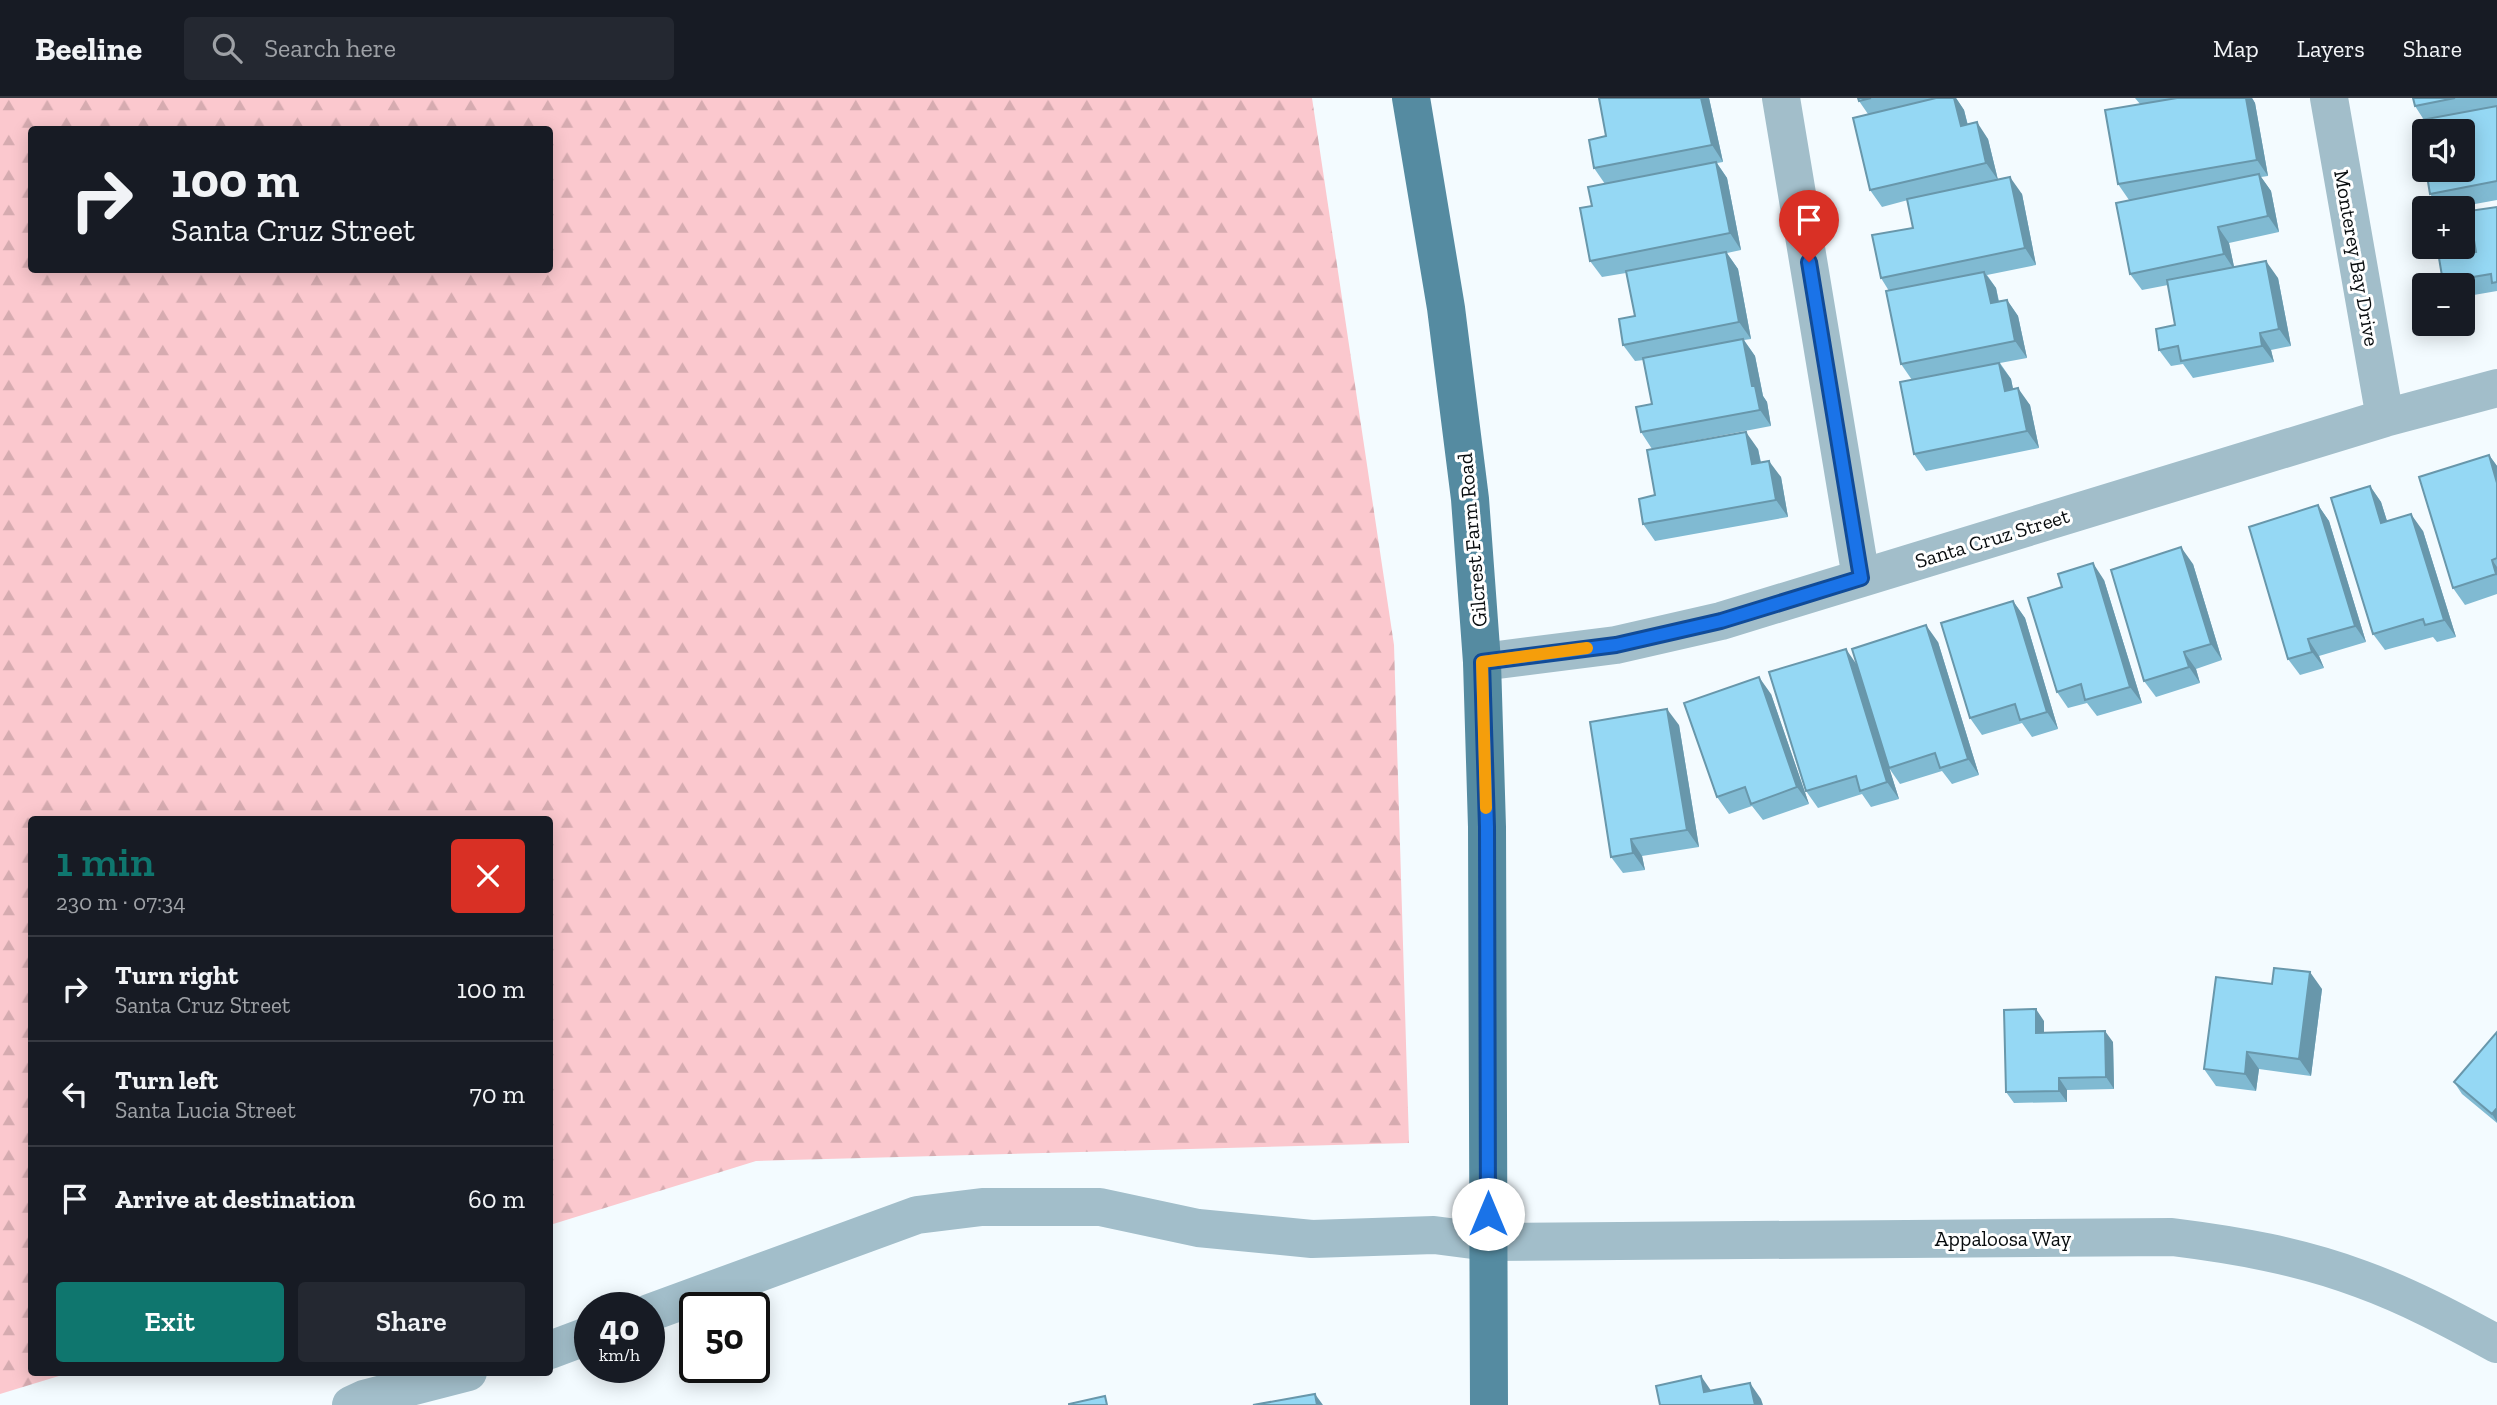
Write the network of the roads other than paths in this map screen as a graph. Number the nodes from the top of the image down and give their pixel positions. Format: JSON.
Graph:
{"nodes":[{"id":1,"x":1410,"y":98,"type":"edge"},
{"id":2,"x":1782,"y":98,"type":"edge"},
{"id":3,"x":2329,"y":98,"type":"edge"},
{"id":4,"x":2497,"y":388,"type":"edge"},
{"id":5,"x":2385,"y":418,"type":"junction"},
{"id":6,"x":1861,"y":578,"type":"junction"},
{"id":7,"x":1482,"y":662,"type":"junction"},
{"id":8,"x":1488,"y":1242,"type":"junction"},
{"id":9,"x":665,"y":1307,"type":"edge"},
{"id":10,"x":574,"y":1341,"type":"edge"},
{"id":11,"x":2497,"y":1343,"type":"edge"},
{"id":12,"x":553,"y":1349,"type":"edge"},
{"id":13,"x":453,"y":1376,"type":"edge"},
{"id":14,"x":351,"y":1405,"type":"edge"},
{"id":15,"x":1489,"y":1405,"type":"edge"}],
"edges":[{"from":1,"to":7,"type":"main road","name":"Gilcrest Farm Road"},
{"from":2,"to":6,"type":"street"},
{"from":3,"to":5,"type":"street","name":"Monterey Bay Drive"},
{"from":4,"to":5,"type":"street","name":"Santa Cruz Street"},
{"from":5,"to":6,"type":"street","name":"Santa Cruz Street"},
{"from":6,"to":7,"type":"street","name":"Santa Cruz Street"},
{"from":7,"to":8,"type":"main road","name":"Gilcrest Farm Road"},
{"from":8,"to":9,"type":"street","name":"Appaloosa Way"},
{"from":8,"to":11,"type":"street","name":"Appaloosa Way"},
{"from":8,"to":15,"type":"main road","name":"Gilcrest Farm Road"},
{"from":10,"to":12,"type":"street"},
{"from":13,"to":14,"type":"street"}]}
